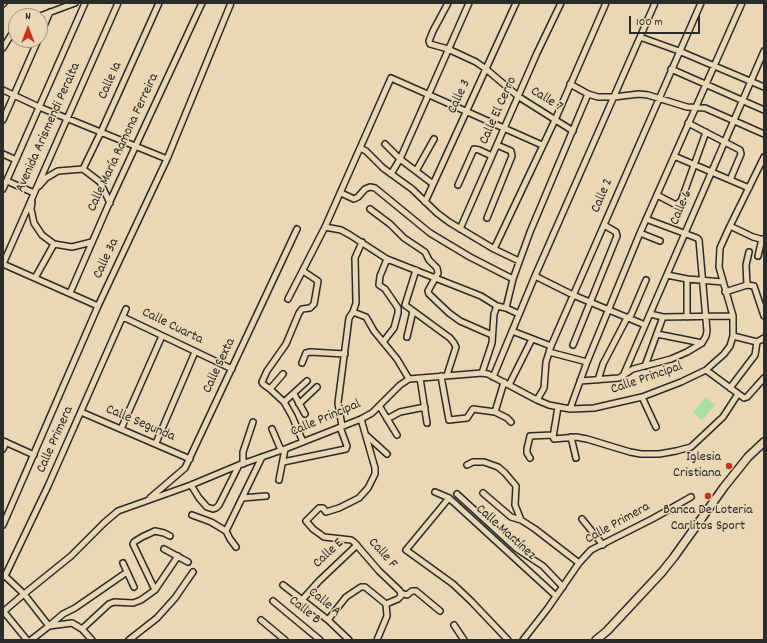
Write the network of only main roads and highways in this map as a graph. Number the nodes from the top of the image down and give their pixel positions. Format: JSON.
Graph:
{"nodes":[{"id":1,"x":764,"y":442,"type":"edge"},
{"id":2,"x":596,"y":640,"type":"edge"}],
"edges":[{"from":1,"to":2,"type":"main road"}]}
